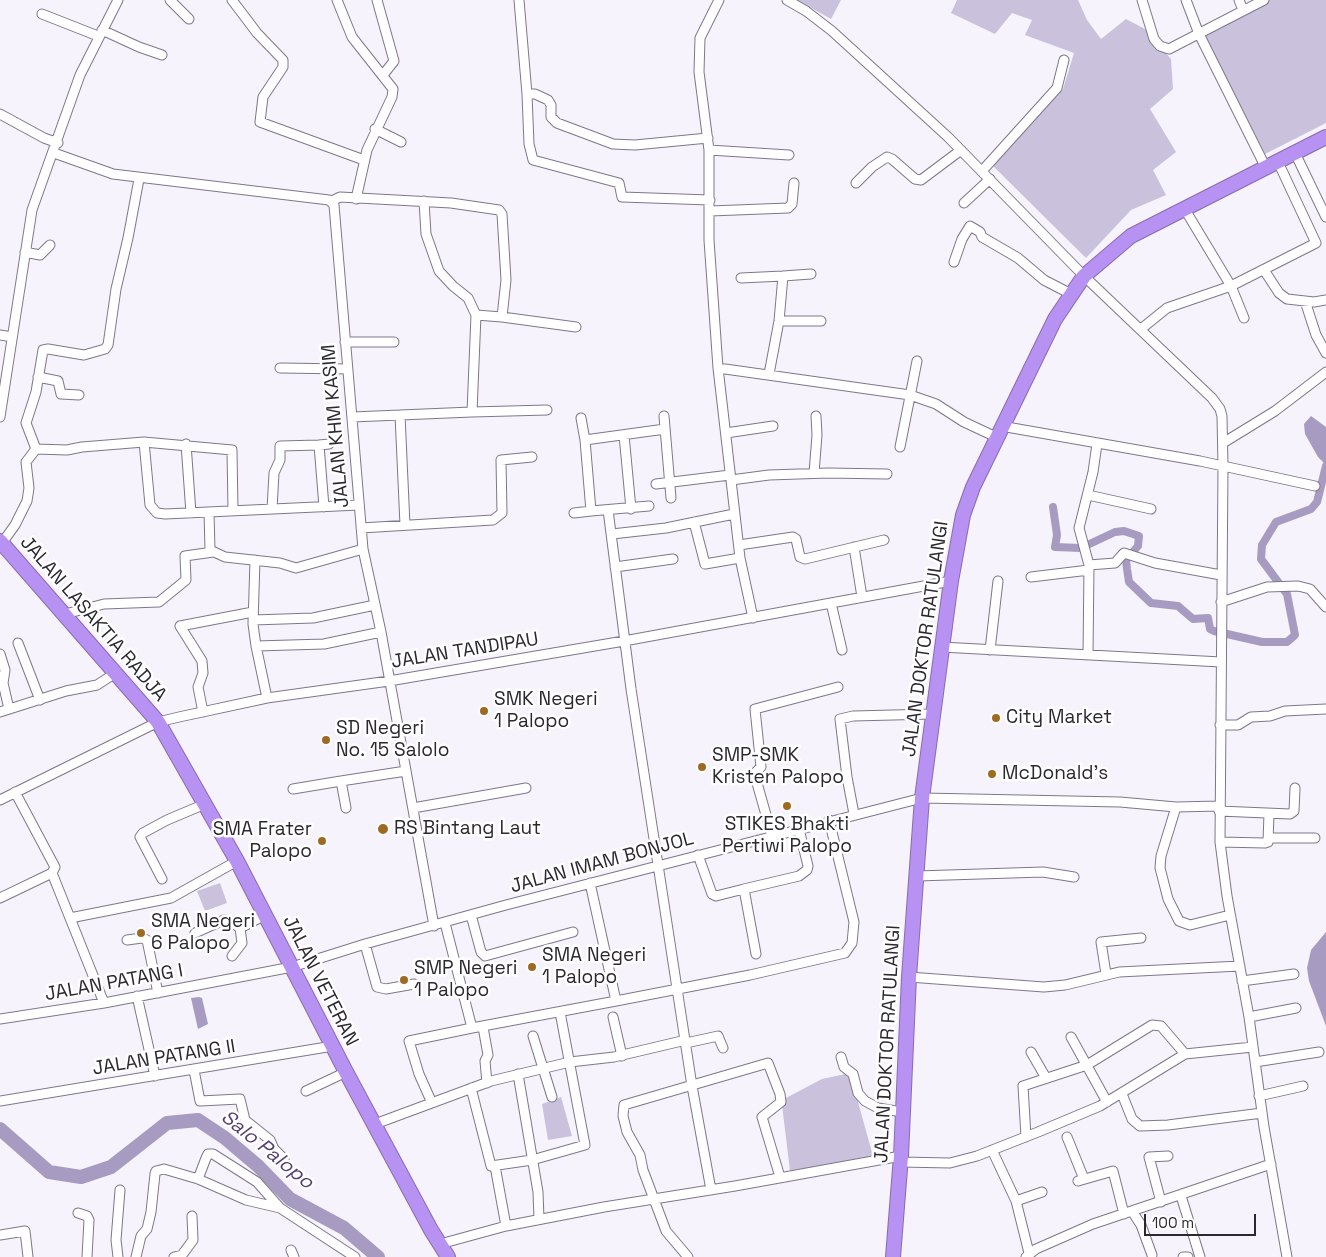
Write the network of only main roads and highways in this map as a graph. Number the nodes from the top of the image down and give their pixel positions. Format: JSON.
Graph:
{"nodes":[{"id":1,"x":1326,"y":137,"type":"edge"},
{"id":2,"x":1,"y":544,"type":"edge"},
{"id":3,"x":158,"y":722,"type":"joint"},
{"id":4,"x":448,"y":1257,"type":"edge"},
{"id":5,"x":893,"y":1257,"type":"edge"}],
"edges":[{"from":1,"to":5,"type":"highway","name":"JALAN DOKTOR RATULANGI"},
{"from":2,"to":3,"type":"highway","name":"JALAN LASAKTIA RADJA"},
{"from":3,"to":4,"type":"highway","name":"JALAN VETERAN"}]}
